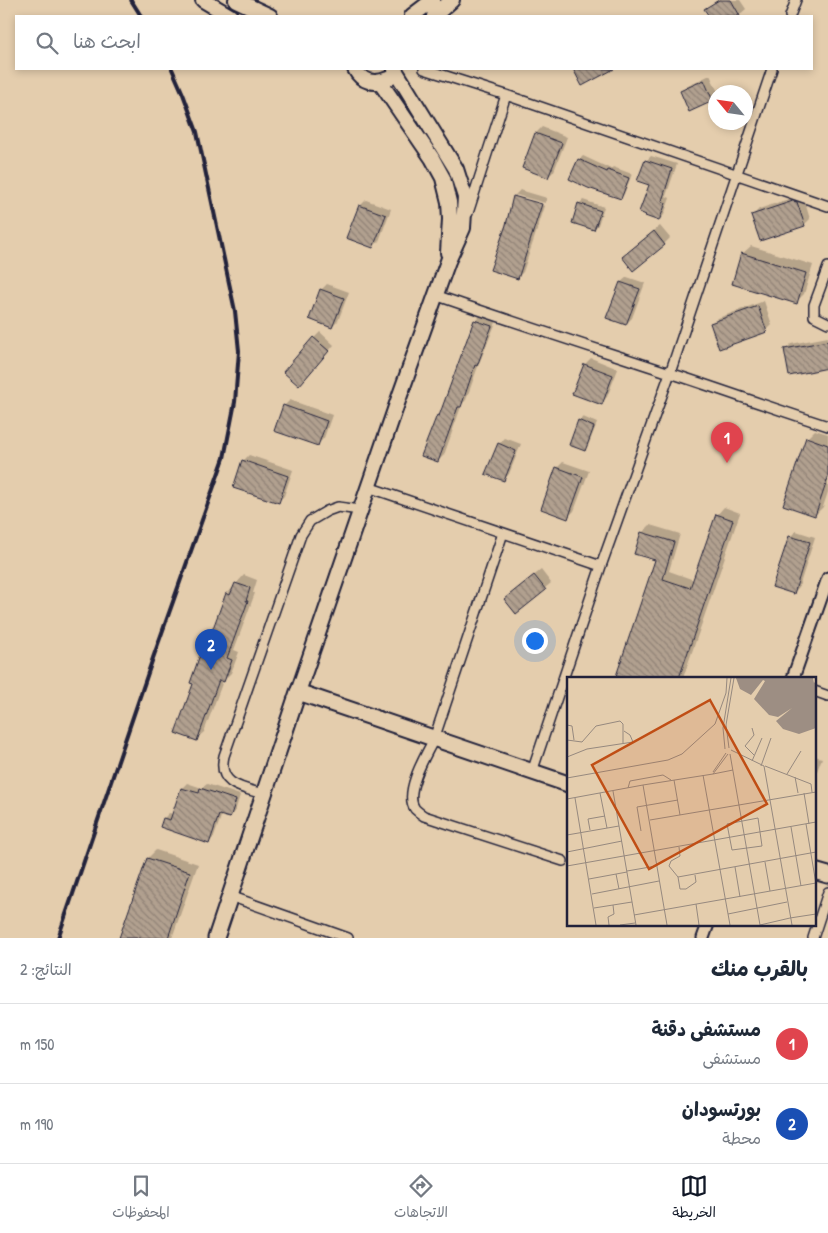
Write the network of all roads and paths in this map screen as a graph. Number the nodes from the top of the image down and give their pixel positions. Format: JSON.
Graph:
{"nodes":[{"id":1,"x":203,"y":0,"type":"edge"},
{"id":2,"x":236,"y":0,"type":"edge"},
{"id":3,"x":433,"y":0,"type":"edge"},
{"id":4,"x":452,"y":0,"type":"edge"},
{"id":5,"x":796,"y":0,"type":"edge"},
{"id":6,"x":228,"y":15,"type":"edge"},
{"id":7,"x":268,"y":15,"type":"edge"},
{"id":8,"x":413,"y":15,"type":"edge"},
{"id":9,"x":435,"y":15,"type":"edge"},
{"id":10,"x":790,"y":15,"type":"edge"},
{"id":11,"x":355,"y":70,"type":"edge"},
{"id":12,"x":395,"y":70,"type":"edge"},
{"id":13,"x":397,"y":70,"type":"edge"},
{"id":14,"x":427,"y":70,"type":"edge"},
{"id":15,"x":772,"y":70,"type":"edge"},
{"id":16,"x":380,"y":82,"type":"junction"},
{"id":17,"x":506,"y":95,"type":"junction"},
{"id":18,"x":456,"y":169,"type":"junction"},
{"id":19,"x":736,"y":175,"type":"junction"},
{"id":20,"x":443,"y":178,"type":"junction"},
{"id":21,"x":828,"y":206,"type":"edge"},
{"id":22,"x":463,"y":228,"type":"junction"},
{"id":23,"x":448,"y":261,"type":"junction"},
{"id":24,"x":828,"y":267,"type":"edge"},
{"id":25,"x":435,"y":295,"type":"junction"},
{"id":26,"x":828,"y":324,"type":"edge"},
{"id":27,"x":670,"y":373,"type":"junction"},
{"id":28,"x":828,"y":426,"type":"edge"},
{"id":29,"x":368,"y":487,"type":"junction"},
{"id":30,"x":360,"y":510,"type":"junction"},
{"id":31,"x":502,"y":533,"type":"junction"},
{"id":32,"x":601,"y":566,"type":"junction"},
{"id":33,"x":828,"y":578,"type":"edge"},
{"id":34,"x":793,"y":677,"type":"edge"},
{"id":35,"x":298,"y":692,"type":"junction"},
{"id":36,"x":816,"y":692,"type":"edge"},
{"id":37,"x":828,"y":696,"type":"edge"},
{"id":38,"x":434,"y":739,"type":"junction"},
{"id":39,"x":532,"y":772,"type":"junction"},
{"id":40,"x":567,"y":784,"type":"edge"},
{"id":41,"x":264,"y":794,"type":"junction"},
{"id":42,"x":564,"y":861,"type":"dead end"},
{"id":43,"x":816,"y":871,"type":"edge"},
{"id":44,"x":828,"y":875,"type":"edge"},
{"id":45,"x":828,"y":892,"type":"edge"},
{"id":46,"x":230,"y":896,"type":"junction"},
{"id":47,"x":707,"y":926,"type":"edge"},
{"id":48,"x":216,"y":938,"type":"edge"},
{"id":49,"x":348,"y":938,"type":"edge"},
{"id":50,"x":703,"y":938,"type":"edge"},
{"id":51,"x":813,"y":938,"type":"edge"}],
"edges":[{"from":1,"to":6,"type":"main road"},
{"from":2,"to":7,"type":"main road"},
{"from":3,"to":8,"type":"main road"},
{"from":4,"to":9,"type":"main road"},
{"from":5,"to":10,"type":"street"},
{"from":11,"to":16,"type":"main road"},
{"from":12,"to":16,"type":"main road"},
{"from":13,"to":18,"type":"main road"},
{"from":14,"to":17,"type":"street"},
{"from":15,"to":19,"type":"street"},
{"from":16,"to":20,"type":"main road"},
{"from":17,"to":19,"type":"street"},
{"from":17,"to":22,"type":"street"},
{"from":18,"to":20,"type":"main road"},
{"from":18,"to":22,"type":"main road"},
{"from":19,"to":21,"type":"street"},
{"from":19,"to":27,"type":"street"},
{"from":20,"to":23,"type":"main road"},
{"from":22,"to":23,"type":"main road"},
{"from":23,"to":25,"type":"main road"},
{"from":24,"to":26,"type":"street"},
{"from":25,"to":27,"type":"street"},
{"from":25,"to":29,"type":"main road"},
{"from":27,"to":28,"type":"street"},
{"from":27,"to":32,"type":"street"},
{"from":29,"to":30,"type":"main road"},
{"from":29,"to":31,"type":"street"},
{"from":30,"to":35,"type":"main road"},
{"from":30,"to":41,"type":"street"},
{"from":31,"to":32,"type":"street"},
{"from":31,"to":38,"type":"street"},
{"from":32,"to":39,"type":"street"},
{"from":33,"to":34,"type":"street"},
{"from":35,"to":38,"type":"highway"},
{"from":35,"to":41,"type":"highway"},
{"from":36,"to":37,"type":"street"},
{"from":38,"to":39,"type":"highway"},
{"from":38,"to":42,"type":"street"},
{"from":39,"to":40,"type":"highway"},
{"from":41,"to":46,"type":"highway"},
{"from":43,"to":44,"type":"highway"},
{"from":45,"to":51,"type":"street"},
{"from":46,"to":48,"type":"highway"},
{"from":46,"to":49,"type":"street"},
{"from":47,"to":50,"type":"street"}]}
